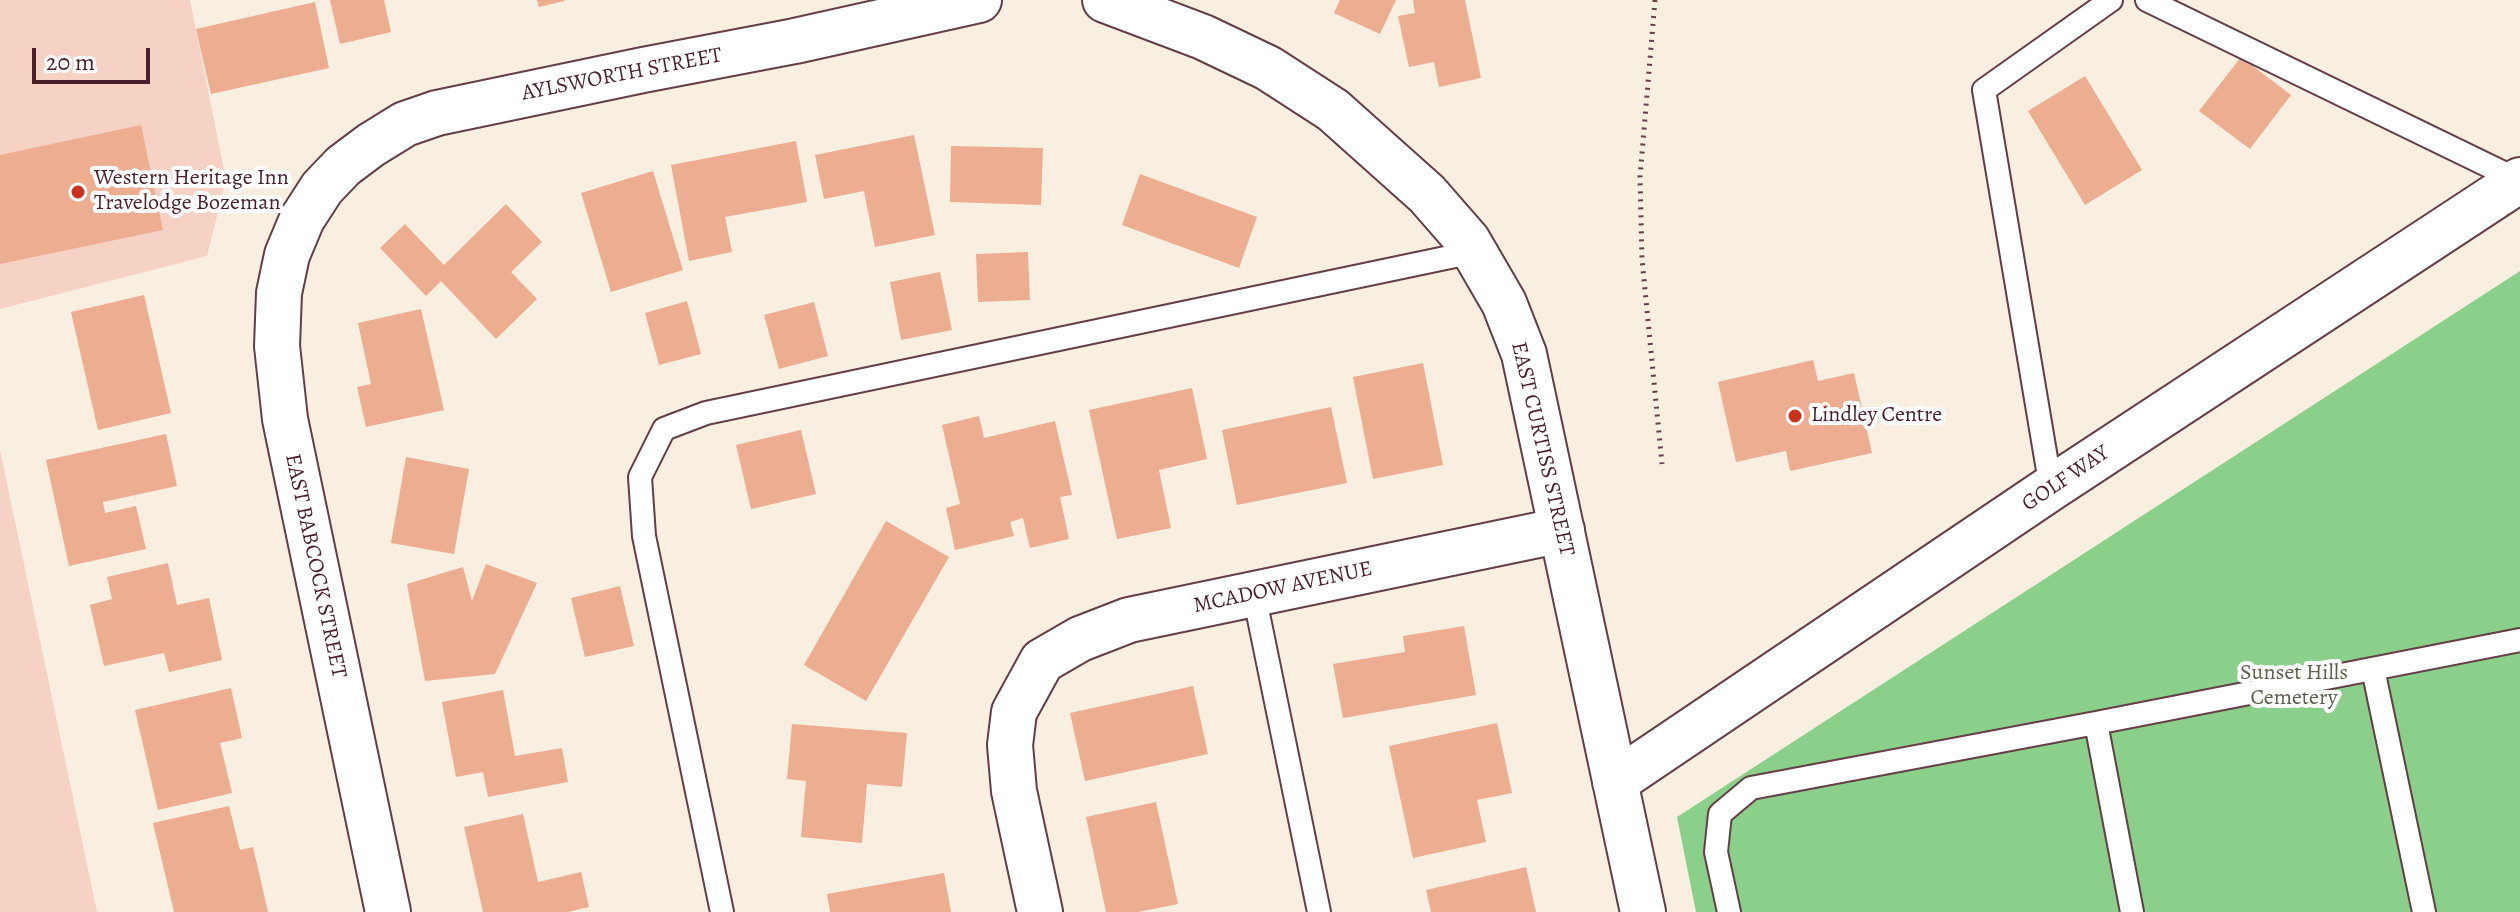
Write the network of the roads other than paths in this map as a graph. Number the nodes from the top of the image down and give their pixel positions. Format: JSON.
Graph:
{"nodes":[{"id":1,"x":979,"y":0,"type":"edge"},
{"id":2,"x":1105,"y":0,"type":"edge"},
{"id":3,"x":2111,"y":0,"type":"edge"},
{"id":4,"x":2147,"y":0,"type":"edge"},
{"id":5,"x":2520,"y":180,"type":"edge"},
{"id":6,"x":302,"y":219,"type":"joint"},
{"id":7,"x":1474,"y":252,"type":"junction"},
{"id":8,"x":2051,"y":488,"type":"junction"},
{"id":9,"x":1562,"y":530,"type":"junction"},
{"id":10,"x":1254,"y":594,"type":"junction"},
{"id":11,"x":2520,"y":640,"type":"edge"},
{"id":12,"x":2373,"y":669,"type":"junction"},
{"id":13,"x":2096,"y":723,"type":"junction"},
{"id":14,"x":1615,"y":782,"type":"junction"},
{"id":15,"x":388,"y":912,"type":"edge"},
{"id":16,"x":722,"y":912,"type":"edge"},
{"id":17,"x":1040,"y":912,"type":"edge"},
{"id":18,"x":1319,"y":912,"type":"edge"},
{"id":19,"x":1643,"y":912,"type":"edge"},
{"id":20,"x":1729,"y":912,"type":"edge"},
{"id":21,"x":2132,"y":912,"type":"edge"},
{"id":22,"x":2424,"y":912,"type":"edge"}],
"edges":[{"from":1,"to":6,"type":"street","name":"AYLSWORTH STREET"},
{"from":2,"to":7,"type":"street","name":"EAST CURTISS STREET"},
{"from":3,"to":8,"type":"lane"},
{"from":4,"to":5,"type":"lane"},
{"from":5,"to":8,"type":"street","name":"GOLF WAY"},
{"from":6,"to":15,"type":"street","name":"EAST BABCOCK STREET"},
{"from":7,"to":9,"type":"street","name":"EAST CURTISS STREET"},
{"from":7,"to":16,"type":"lane"},
{"from":8,"to":14,"type":"street","name":"GOLF WAY"},
{"from":9,"to":10,"type":"street","name":"MCADOW AVENUE"},
{"from":9,"to":14,"type":"street","name":"EAST CURTISS STREET"},
{"from":10,"to":17,"type":"street","name":"MCADOW AVENUE"},
{"from":10,"to":18,"type":"lane"},
{"from":11,"to":12,"type":"lane"},
{"from":12,"to":13,"type":"lane"},
{"from":12,"to":22,"type":"lane"},
{"from":13,"to":20,"type":"lane"},
{"from":13,"to":21,"type":"lane"},
{"from":14,"to":19,"type":"street","name":"EAST CURTISS STREET"}]}
